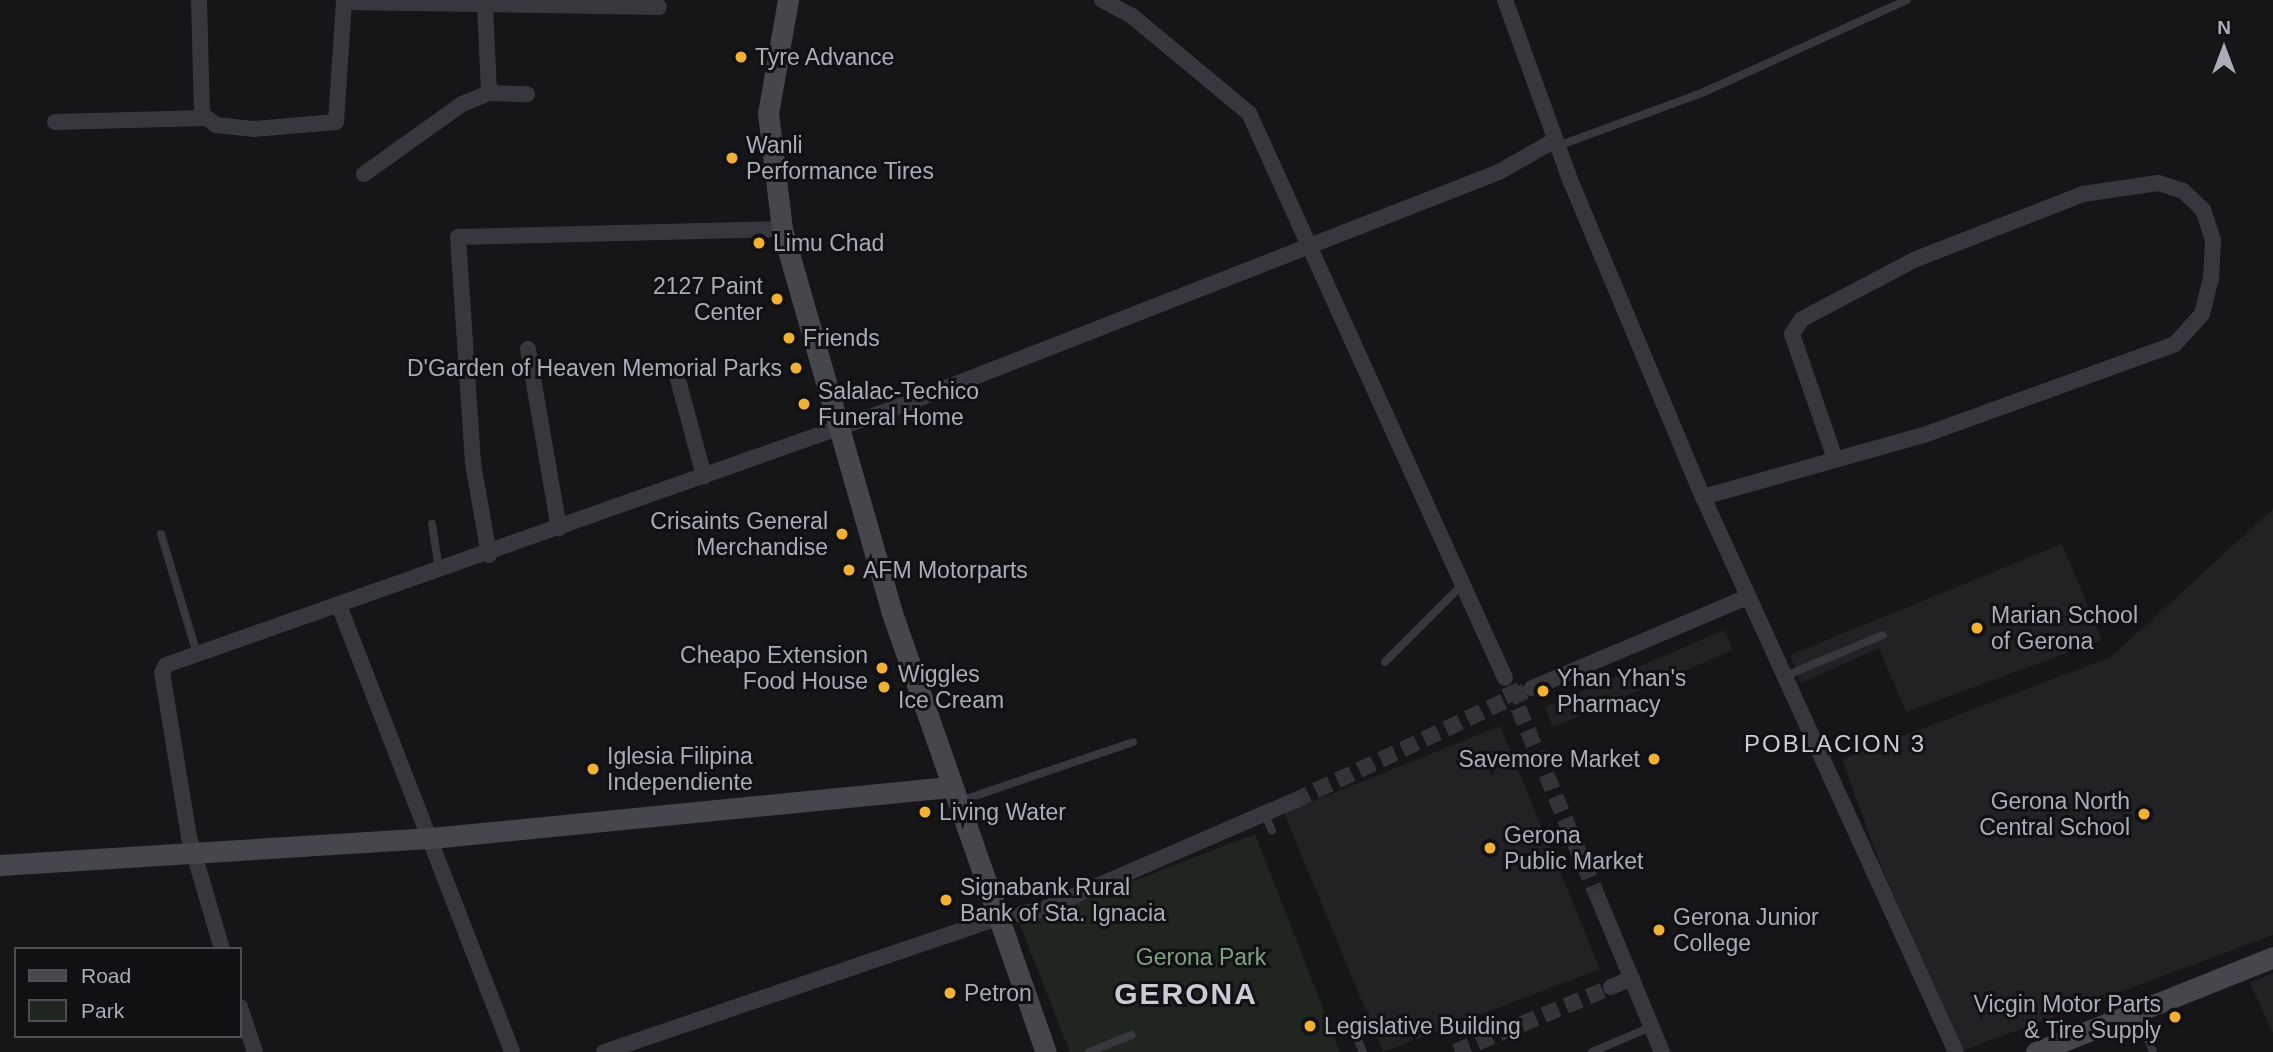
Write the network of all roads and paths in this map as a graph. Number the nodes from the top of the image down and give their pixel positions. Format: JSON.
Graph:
{"nodes":[{"id":1,"x":199,"y":0,"type":"edge"},
{"id":2,"x":788,"y":0,"type":"edge"},
{"id":3,"x":1102,"y":0,"type":"edge"},
{"id":4,"x":1505,"y":0,"type":"edge"},
{"id":5,"x":1908,"y":0,"type":"edge"},
{"id":6,"x":344,"y":1,"type":"edge"},
{"id":7,"x":485,"y":4,"type":"junction"},
{"id":8,"x":659,"y":6,"type":"dead end"},
{"id":9,"x":489,"y":93,"type":"junction"},
{"id":10,"x":527,"y":94,"type":"dead end"},
{"id":11,"x":206,"y":118,"type":"junction"},
{"id":12,"x":55,"y":122,"type":"dead end"},
{"id":13,"x":1557,"y":143,"type":"junction"},
{"id":14,"x":364,"y":174,"type":"dead end"},
{"id":15,"x":782,"y":229,"type":"junction"},
{"id":16,"x":1308,"y":243,"type":"junction"},
{"id":17,"x":528,"y":349,"type":"dead end"},
{"id":18,"x":677,"y":376,"type":"dead end"},
{"id":19,"x":837,"y":428,"type":"junction"},
{"id":20,"x":1834,"y":456,"type":"junction"},
{"id":21,"x":704,"y":476,"type":"junction"},
{"id":22,"x":1703,"y":496,"type":"junction"},
{"id":23,"x":432,"y":524,"type":"dead end"},
{"id":24,"x":559,"y":528,"type":"junction"},
{"id":25,"x":161,"y":534,"type":"dead end"},
{"id":26,"x":489,"y":555,"type":"junction"},
{"id":27,"x":439,"y":573,"type":"junction"},
{"id":28,"x":1463,"y":584,"type":"junction"},
{"id":29,"x":1747,"y":597,"type":"junction"},
{"id":30,"x":340,"y":608,"type":"junction"},
{"id":31,"x":1883,"y":635,"type":"dead end"},
{"id":32,"x":197,"y":654,"type":"junction"},
{"id":33,"x":1385,"y":662,"type":"dead end"},
{"id":34,"x":1785,"y":676,"type":"junction"},
{"id":35,"x":1505,"y":678,"type":"tunnel mouth"},
{"id":36,"x":1532,"y":688,"type":"tunnel mouth"},
{"id":37,"x":1133,"y":742,"type":"dead end"},
{"id":38,"x":952,"y":795,"type":"junction"},
{"id":39,"x":1294,"y":801,"type":"tunnel mouth"},
{"id":40,"x":1265,"y":815,"type":"junction"},
{"id":41,"x":1272,"y":831,"type":"dead end"},
{"id":42,"x":431,"y":838,"type":"junction"},
{"id":43,"x":193,"y":850,"type":"junction"},
{"id":44,"x":0,"y":865,"type":"edge"},
{"id":45,"x":1599,"y":900,"type":"tunnel mouth"},
{"id":46,"x":995,"y":919,"type":"junction"},
{"id":47,"x":221,"y":947,"type":"edge"},
{"id":48,"x":2273,"y":957,"type":"edge"},
{"id":49,"x":1632,"y":978,"type":"junction"},
{"id":50,"x":1611,"y":987,"type":"tunnel mouth"},
{"id":51,"x":2137,"y":1010,"type":"junction"},
{"id":52,"x":242,"y":1013,"type":"edge"},
{"id":53,"x":1651,"y":1027,"type":"junction"},
{"id":54,"x":1354,"y":1031,"type":"dead end"},
{"id":55,"x":1132,"y":1035,"type":"dead end"},
{"id":56,"x":255,"y":1052,"type":"edge"},
{"id":57,"x":512,"y":1052,"type":"edge"},
{"id":58,"x":604,"y":1052,"type":"edge"},
{"id":59,"x":1046,"y":1052,"type":"edge"},
{"id":60,"x":1089,"y":1052,"type":"edge"},
{"id":61,"x":1363,"y":1052,"type":"edge"},
{"id":62,"x":1592,"y":1052,"type":"edge"},
{"id":63,"x":1662,"y":1052,"type":"edge"},
{"id":64,"x":1956,"y":1052,"type":"edge"},
{"id":65,"x":2036,"y":1052,"type":"edge"},
{"id":66,"x":2153,"y":1052,"type":"edge"}],
"edges":[{"from":1,"to":11,"type":"street"},
{"from":2,"to":15,"type":"main road"},
{"from":3,"to":16,"type":"street"},
{"from":4,"to":13,"type":"street"},
{"from":5,"to":13,"type":"lane"},
{"from":6,"to":7,"type":"street"},
{"from":6,"to":11,"type":"street"},
{"from":7,"to":8,"type":"street"},
{"from":7,"to":9,"type":"street"},
{"from":9,"to":10,"type":"street"},
{"from":9,"to":14,"type":"street"},
{"from":11,"to":12,"type":"street"},
{"from":13,"to":16,"type":"street"},
{"from":13,"to":22,"type":"street"},
{"from":15,"to":19,"type":"main road"},
{"from":15,"to":26,"type":"street"},
{"from":16,"to":19,"type":"street"},
{"from":16,"to":28,"type":"street"},
{"from":17,"to":24,"type":"street"},
{"from":18,"to":21,"type":"street"},
{"from":19,"to":21,"type":"street"},
{"from":19,"to":38,"type":"main road"},
{"from":20,"to":20,"type":"street"},
{"from":20,"to":22,"type":"street"},
{"from":21,"to":24,"type":"street"},
{"from":22,"to":29,"type":"street"},
{"from":23,"to":27,"type":"lane"},
{"from":24,"to":26,"type":"street"},
{"from":25,"to":32,"type":"lane"},
{"from":26,"to":27,"type":"street"},
{"from":27,"to":30,"type":"street"},
{"from":28,"to":33,"type":"lane"},
{"from":28,"to":35,"type":"street"},
{"from":29,"to":34,"type":"street"},
{"from":29,"to":36,"type":"street"},
{"from":30,"to":32,"type":"street"},
{"from":30,"to":42,"type":"street"},
{"from":31,"to":34,"type":"lane"},
{"from":32,"to":43,"type":"street"},
{"from":34,"to":64,"type":"street"},
{"from":37,"to":38,"type":"lane"},
{"from":38,"to":42,"type":"main road"},
{"from":38,"to":46,"type":"main road"},
{"from":39,"to":40,"type":"street"},
{"from":40,"to":41,"type":"lane"},
{"from":40,"to":46,"type":"street"},
{"from":42,"to":43,"type":"main road"},
{"from":42,"to":57,"type":"street"},
{"from":43,"to":44,"type":"main road"},
{"from":43,"to":47,"type":"street"},
{"from":45,"to":49,"type":"street"},
{"from":46,"to":58,"type":"street"},
{"from":46,"to":59,"type":"main road"},
{"from":48,"to":51,"type":"main road"},
{"from":49,"to":50,"type":"street"},
{"from":49,"to":53,"type":"street"},
{"from":51,"to":65,"type":"main road"},
{"from":51,"to":66,"type":"lane"},
{"from":52,"to":56,"type":"street"},
{"from":53,"to":62,"type":"lane"},
{"from":53,"to":63,"type":"street"},
{"from":54,"to":61,"type":"lane"},
{"from":55,"to":60,"type":"lane"}]}
